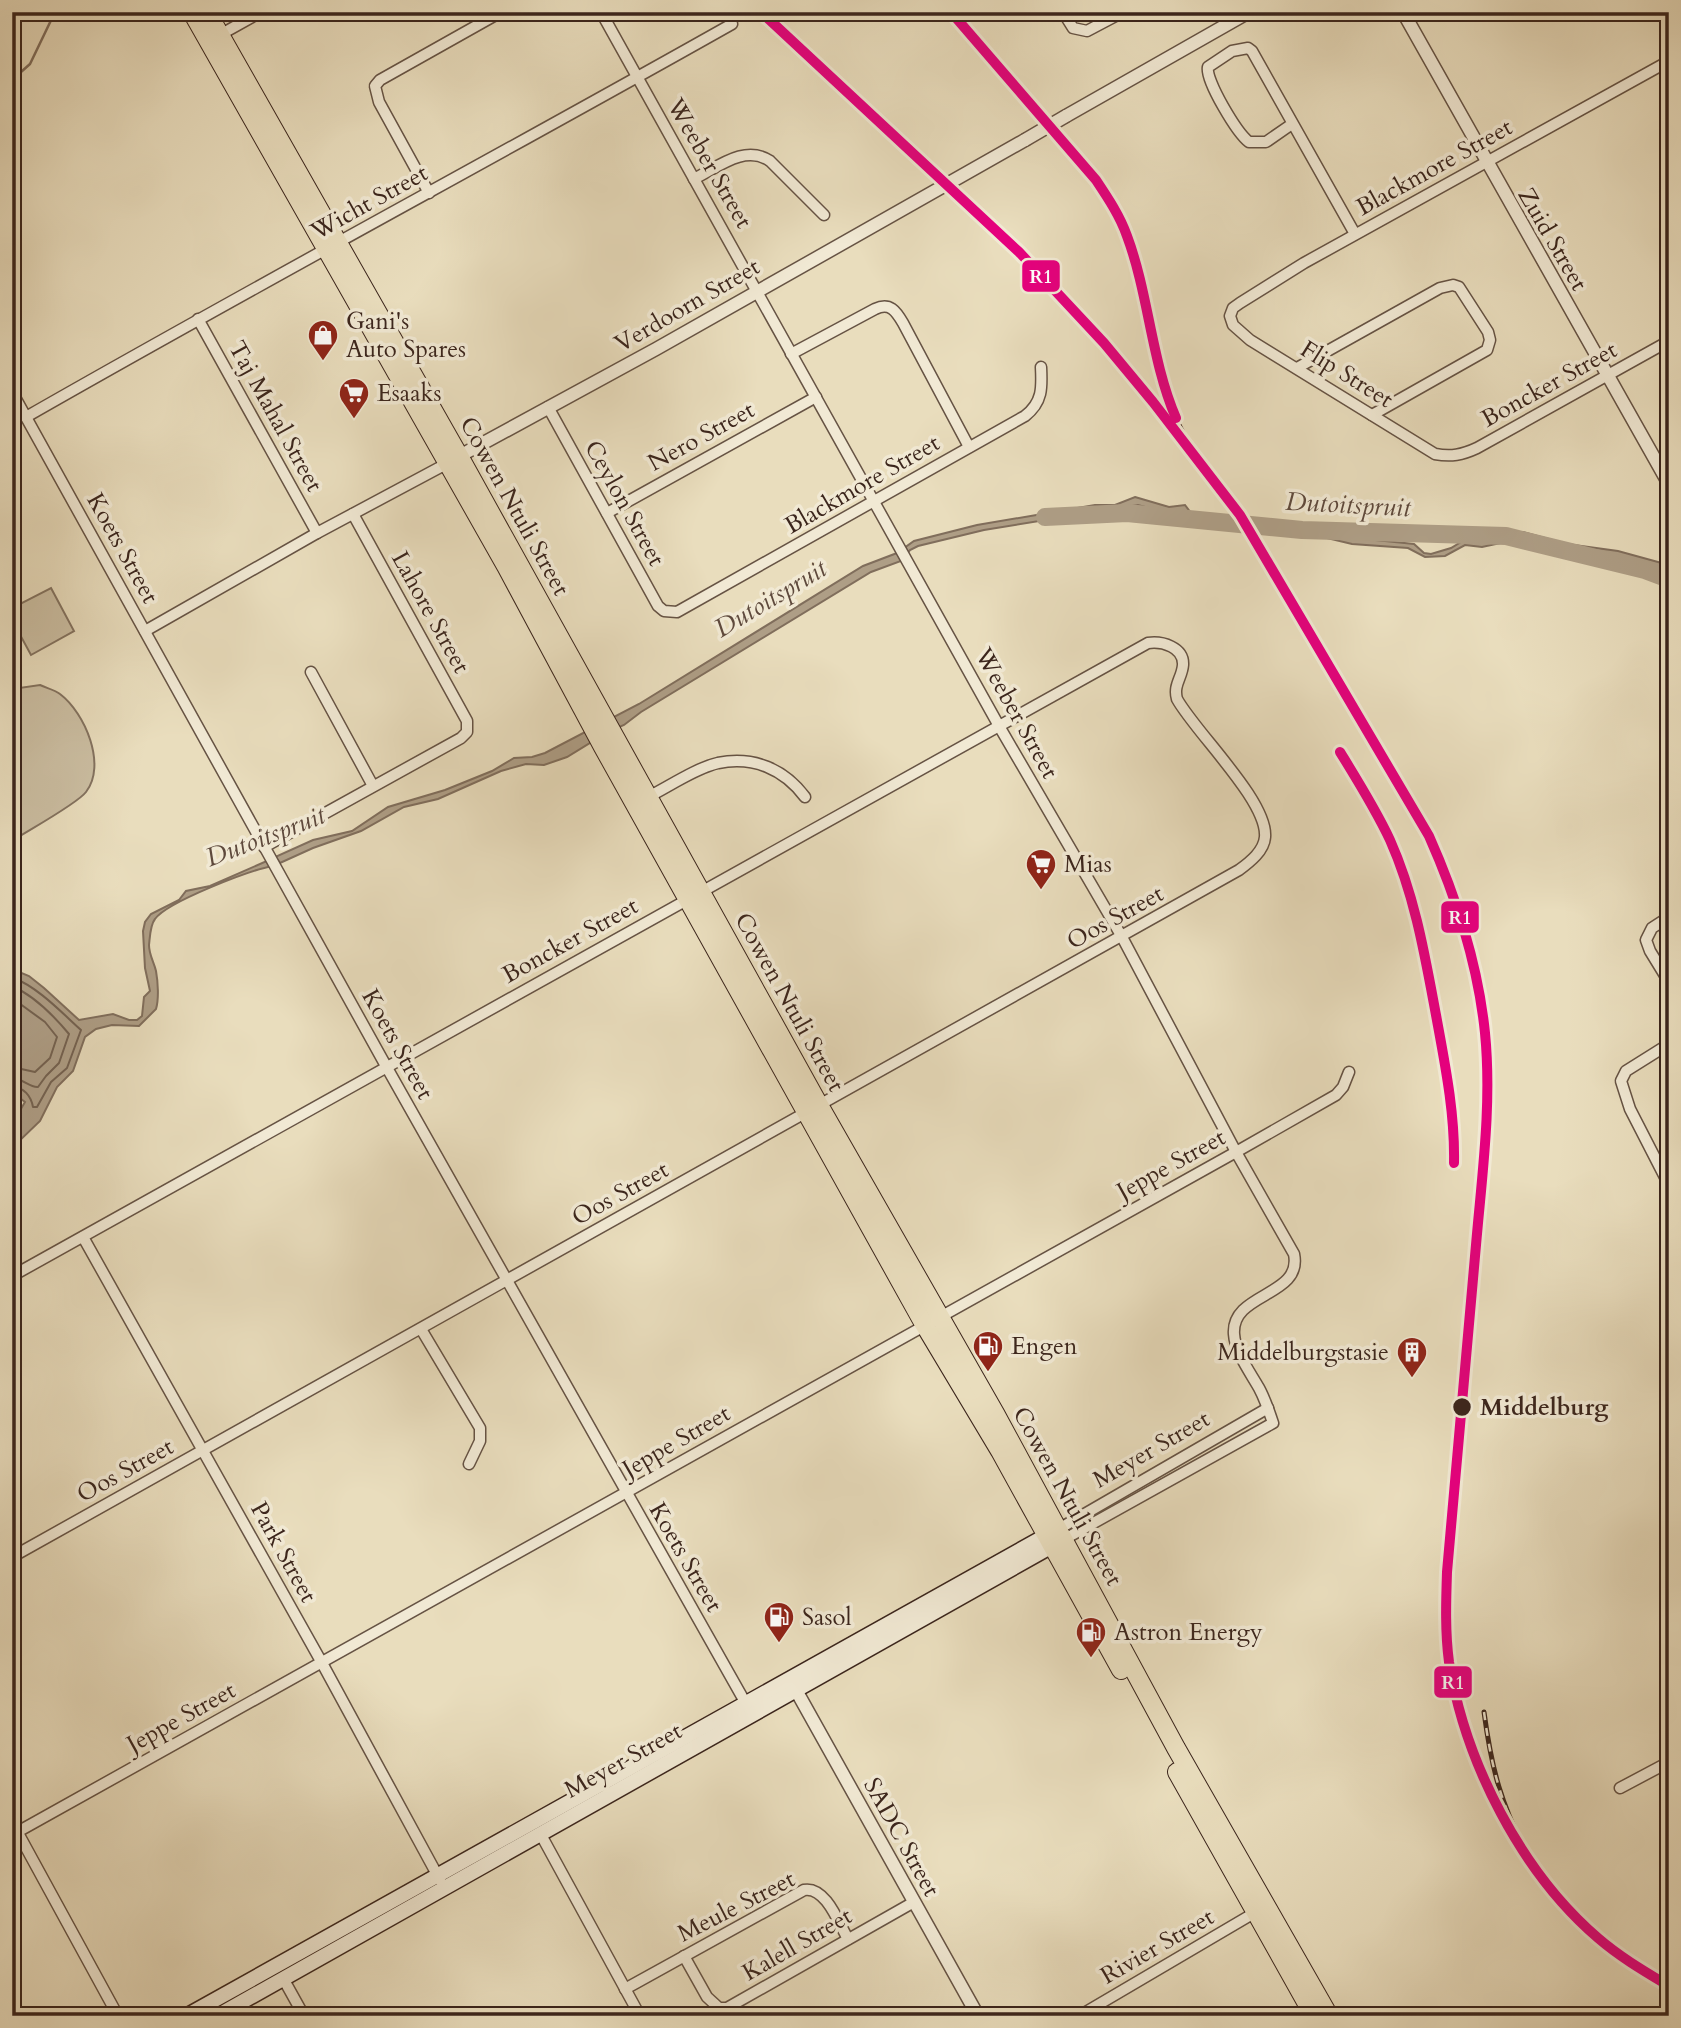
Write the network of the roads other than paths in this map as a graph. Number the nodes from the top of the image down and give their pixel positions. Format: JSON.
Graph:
{"nodes":[{"id":1,"x":192,"y":12,"type":"edge"},
{"id":2,"x":207,"y":12,"type":"edge"},
{"id":3,"x":261,"y":12,"type":"edge"},
{"id":4,"x":501,"y":12,"type":"edge"},
{"id":5,"x":601,"y":12,"type":"edge"},
{"id":6,"x":1063,"y":12,"type":"edge"},
{"id":7,"x":1122,"y":12,"type":"edge"},
{"id":8,"x":1249,"y":12,"type":"edge"},
{"id":9,"x":1403,"y":12,"type":"edge"},
{"id":10,"x":732,"y":24,"type":"dead end"},
{"id":11,"x":214,"y":38,"type":"junction"},
{"id":12,"x":1669,"y":61,"type":"edge"},
{"id":13,"x":637,"y":78,"type":"junction"},
{"id":14,"x":1292,"y":124,"type":"junction"},
{"id":15,"x":1485,"y":162,"type":"junction"},
{"id":16,"x":694,"y":179,"type":"junction"},
{"id":17,"x":429,"y":193,"type":"junction"},
{"id":18,"x":824,"y":215,"type":"dead end"},
{"id":19,"x":1355,"y":234,"type":"junction"},
{"id":20,"x":332,"y":247,"type":"junction"},
{"id":21,"x":757,"y":290,"type":"junction"},
{"id":22,"x":198,"y":319,"type":"junction"},
{"id":23,"x":1230,"y":320,"type":"joint"},
{"id":24,"x":1669,"y":341,"type":"edge"},
{"id":25,"x":791,"y":354,"type":"junction"},
{"id":26,"x":1041,"y":367,"type":"dead end"},
{"id":27,"x":1297,"y":368,"type":"junction"},
{"id":28,"x":1606,"y":376,"type":"junction"},
{"id":29,"x":12,"y":391,"type":"edge"},
{"id":30,"x":816,"y":397,"type":"junction"},
{"id":31,"x":548,"y":407,"type":"junction"},
{"id":32,"x":1372,"y":415,"type":"junction"},
{"id":33,"x":26,"y":417,"type":"junction"},
{"id":34,"x":969,"y":447,"type":"junction"},
{"id":35,"x":1447,"y":456,"type":"joint"},
{"id":36,"x":454,"y":459,"type":"junction"},
{"id":37,"x":1669,"y":484,"type":"edge"},
{"id":38,"x":875,"y":502,"type":"junction"},
{"id":39,"x":607,"y":513,"type":"junction"},
{"id":40,"x":353,"y":514,"type":"junction"},
{"id":41,"x":317,"y":533,"type":"junction"},
{"id":42,"x":671,"y":613,"type":"joint"},
{"id":43,"x":145,"y":631,"type":"junction"},
{"id":44,"x":311,"y":672,"type":"dead end"},
{"id":45,"x":999,"y":726,"type":"junction"},
{"id":46,"x":610,"y":743,"type":"junction"},
{"id":47,"x":373,"y":786,"type":"junction"},
{"id":48,"x":648,"y":797,"type":"junction"},
{"id":49,"x":805,"y":797,"type":"dead end"},
{"id":50,"x":267,"y":851,"type":"junction"},
{"id":51,"x":1247,"y":864,"type":"joint"},
{"id":52,"x":694,"y":895,"type":"junction"},
{"id":53,"x":1669,"y":917,"type":"edge"},
{"id":54,"x":1122,"y":937,"type":"junction"},
{"id":55,"x":1669,"y":982,"type":"edge"},
{"id":56,"x":1669,"y":1044,"type":"edge"},
{"id":57,"x":386,"y":1066,"type":"junction"},
{"id":58,"x":1349,"y":1072,"type":"dead end"},
{"id":59,"x":813,"y":1109,"type":"junction"},
{"id":60,"x":1236,"y":1152,"type":"junction"},
{"id":61,"x":1669,"y":1185,"type":"edge"},
{"id":62,"x":83,"y":1237,"type":"junction"},
{"id":63,"x":12,"y":1276,"type":"edge"},
{"id":64,"x":506,"y":1281,"type":"junction"},
{"id":65,"x":931,"y":1320,"type":"junction"},
{"id":66,"x":421,"y":1329,"type":"junction"},
{"id":67,"x":1268,"y":1408,"type":"junction"},
{"id":68,"x":1273,"y":1423,"type":"joint"},
{"id":69,"x":203,"y":1451,"type":"junction"},
{"id":70,"x":469,"y":1464,"type":"dead end"},
{"id":71,"x":626,"y":1494,"type":"junction"},
{"id":72,"x":1055,"y":1538,"type":"junction"},
{"id":73,"x":12,"y":1557,"type":"edge"},
{"id":74,"x":322,"y":1663,"type":"junction"},
{"id":75,"x":793,"y":1685,"type":"junction"},
{"id":76,"x":748,"y":1709,"type":"junction"},
{"id":77,"x":1669,"y":1762,"type":"edge"},
{"id":78,"x":1620,"y":1788,"type":"dead end"},
{"id":79,"x":14,"y":1830,"type":"edge"},
{"id":80,"x":540,"y":1833,"type":"junction"},
{"id":81,"x":437,"y":1876,"type":"junction"},
{"id":82,"x":446,"y":1889,"type":"junction"},
{"id":83,"x":914,"y":1902,"type":"junction"},
{"id":84,"x":1262,"y":1909,"type":"junction"},
{"id":85,"x":848,"y":1939,"type":"junction"},
{"id":86,"x":684,"y":1956,"type":"junction"},
{"id":87,"x":284,"y":1980,"type":"junction"},
{"id":88,"x":625,"y":1989,"type":"junction"},
{"id":89,"x":118,"y":2016,"type":"edge"},
{"id":90,"x":186,"y":2016,"type":"edge"},
{"id":91,"x":217,"y":2016,"type":"edge"},
{"id":92,"x":304,"y":2016,"type":"edge"},
{"id":93,"x":640,"y":2016,"type":"edge"},
{"id":94,"x":978,"y":2016,"type":"edge"},
{"id":95,"x":1079,"y":2016,"type":"edge"},
{"id":96,"x":1314,"y":2016,"type":"edge"},
{"id":97,"x":1329,"y":2016,"type":"edge"}],
"edges":[{"from":1,"to":11,"type":"highway","name":"Cowen Ntuli Street"},
{"from":2,"to":11,"type":"highway","name":"Cowen Ntuli Street"},
{"from":3,"to":11,"type":"street"},
{"from":4,"to":17,"type":"street"},
{"from":5,"to":13,"type":"street","name":"Weeber Street"},
{"from":6,"to":7,"type":"street"},
{"from":8,"to":21,"type":"street","name":"Verdoorn Street","bridge":true},
{"from":9,"to":15,"type":"street","name":"Zuid Street"},
{"from":10,"to":13,"type":"street","name":"Wicht Street"},
{"from":11,"to":20,"type":"highway","name":"Cowen Ntuli Street"},
{"from":12,"to":15,"type":"street","name":"Blackmore Street"},
{"from":13,"to":16,"type":"street","name":"Weeber Street"},
{"from":13,"to":17,"type":"street","name":"Wicht Street"},
{"from":14,"to":14,"type":"street"},
{"from":14,"to":19,"type":"street"},
{"from":15,"to":19,"type":"street","name":"Blackmore Street"},
{"from":15,"to":28,"type":"street","name":"Zuid Street"},
{"from":16,"to":18,"type":"street"},
{"from":16,"to":21,"type":"street","name":"Weeber Street"},
{"from":17,"to":20,"type":"street","name":"Wicht Street"},
{"from":19,"to":23,"type":"street","name":"Blackmore Street"},
{"from":20,"to":22,"type":"street","name":"Wicht Street"},
{"from":20,"to":36,"type":"highway","name":"Cowen Ntuli Street"},
{"from":21,"to":25,"type":"street","name":"Weeber Street"},
{"from":21,"to":31,"type":"street","name":"Verdoorn Street"},
{"from":22,"to":33,"type":"street","name":"Wicht Street"},
{"from":22,"to":41,"type":"street","name":"Taj Mahal Street"},
{"from":23,"to":27,"type":"street","name":"Flip Street"},
{"from":24,"to":28,"type":"street","name":"Boncker Street"},
{"from":25,"to":30,"type":"street","name":"Weeber Street"},
{"from":25,"to":34,"type":"street"},
{"from":26,"to":34,"type":"street","name":"Blackmore Street"},
{"from":27,"to":32,"type":"street","name":"Flip Street"},
{"from":27,"to":32,"type":"street"},
{"from":28,"to":35,"type":"street","name":"Boncker Street"},
{"from":28,"to":37,"type":"street","name":"Zuid Street"},
{"from":29,"to":33,"type":"street","name":"Koets Street"},
{"from":30,"to":38,"type":"street","name":"Weeber Street"},
{"from":30,"to":39,"type":"street","name":"Nero Street"},
{"from":31,"to":36,"type":"street","name":"Verdoorn Street"},
{"from":31,"to":39,"type":"street","name":"Ceylon Street"},
{"from":32,"to":35,"type":"street","name":"Flip Street"},
{"from":33,"to":43,"type":"street","name":"Koets Street"},
{"from":34,"to":38,"type":"street","name":"Blackmore Street"},
{"from":36,"to":40,"type":"street","name":"Verdoorn Street"},
{"from":36,"to":46,"type":"highway","name":"Cowen Ntuli Street"},
{"from":38,"to":42,"type":"street","name":"Blackmore Street"},
{"from":38,"to":45,"type":"street","name":"Weeber Street"},
{"from":39,"to":42,"type":"street","name":"Ceylon Street"},
{"from":40,"to":41,"type":"street","name":"Verdoorn Street"},
{"from":40,"to":47,"type":"street","name":"Lahore Street"},
{"from":41,"to":43,"type":"street","name":"Verdoorn Street"},
{"from":43,"to":50,"type":"street","name":"Koets Street"},
{"from":44,"to":47,"type":"street"},
{"from":45,"to":51,"type":"street","name":"Boncker Street"},
{"from":45,"to":52,"type":"street","name":"Boncker Street"},
{"from":45,"to":54,"type":"street","name":"Weeber Street"},
{"from":46,"to":48,"type":"highway","name":"Cowen Ntuli Street"},
{"from":46,"to":52,"type":"highway","name":"Cowen Ntuli Street"},
{"from":47,"to":50,"type":"street"},
{"from":48,"to":49,"type":"street"},
{"from":48,"to":52,"type":"highway","name":"Cowen Ntuli Street"},
{"from":50,"to":57,"type":"street","name":"Koets Street"},
{"from":51,"to":54,"type":"street","name":"Oos Street"},
{"from":52,"to":57,"type":"street","name":"Boncker Street"},
{"from":52,"to":59,"type":"highway","name":"Cowen Ntuli Street"},
{"from":53,"to":55,"type":"street"},
{"from":54,"to":59,"type":"street","name":"Oos Street"},
{"from":54,"to":60,"type":"street","name":"Weeber Street"},
{"from":56,"to":61,"type":"street"},
{"from":57,"to":62,"type":"street","name":"Boncker Street"},
{"from":57,"to":64,"type":"street","name":"Koets Street"},
{"from":58,"to":60,"type":"street","name":"Jeppe Street"},
{"from":59,"to":64,"type":"street","name":"Oos Street"},
{"from":59,"to":65,"type":"highway","name":"Cowen Ntuli Street"},
{"from":60,"to":65,"type":"street","name":"Jeppe Street"},
{"from":60,"to":67,"type":"street","name":"Weeber Street"},
{"from":62,"to":63,"type":"street","name":"Boncker Street"},
{"from":62,"to":69,"type":"street","name":"Park Street"},
{"from":64,"to":66,"type":"street","name":"Oos Street"},
{"from":64,"to":71,"type":"street","name":"Koets Street"},
{"from":65,"to":71,"type":"street","name":"Jeppe Street"},
{"from":65,"to":72,"type":"highway","name":"Cowen Ntuli Street"},
{"from":66,"to":69,"type":"street","name":"Oos Street"},
{"from":66,"to":70,"type":"street"},
{"from":67,"to":68,"type":"street","name":"Weeber Street"},
{"from":67,"to":72,"type":"street","name":"Meyer Street"},
{"from":68,"to":72,"type":"street","name":"Meyer Street"},
{"from":69,"to":73,"type":"street","name":"Oos Street"},
{"from":69,"to":74,"type":"street","name":"Park Street"},
{"from":71,"to":74,"type":"street","name":"Jeppe Street"},
{"from":71,"to":76,"type":"street","name":"Koets Street"},
{"from":72,"to":75,"type":"main road","name":"Meyer Street"},
{"from":72,"to":84,"type":"highway","name":"Cowen Ntuli Street"},
{"from":74,"to":79,"type":"street","name":"Jeppe Street"},
{"from":74,"to":81,"type":"street","name":"Park Street"},
{"from":75,"to":76,"type":"main road","name":"Meyer Street"},
{"from":75,"to":83,"type":"street","name":"SADC Street"},
{"from":76,"to":80,"type":"main road","name":"Meyer Street"},
{"from":76,"to":81,"type":"main road"},
{"from":77,"to":78,"type":"street"},
{"from":79,"to":89,"type":"street"},
{"from":80,"to":82,"type":"main road","name":"Meyer Street"},
{"from":80,"to":88,"type":"street"},
{"from":81,"to":82,"type":"street","name":"Park Street"},
{"from":81,"to":90,"type":"main road"},
{"from":82,"to":87,"type":"main road","name":"Meyer Street"},
{"from":83,"to":85,"type":"street","name":"Kalell Street"},
{"from":83,"to":94,"type":"street","name":"SADC Street"},
{"from":84,"to":95,"type":"street","name":"Rivier Street"},
{"from":84,"to":96,"type":"highway","name":"Cowen Ntuli Street"},
{"from":84,"to":97,"type":"highway","name":"Cowen Ntuli Street"},
{"from":85,"to":86,"type":"street","name":"Meule Street"},
{"from":85,"to":86,"type":"street","name":"Kalell Street"},
{"from":86,"to":88,"type":"street","name":"Meule Street"},
{"from":87,"to":91,"type":"main road","name":"Meyer Street"},
{"from":87,"to":92,"type":"street"},
{"from":88,"to":93,"type":"street"}]}
